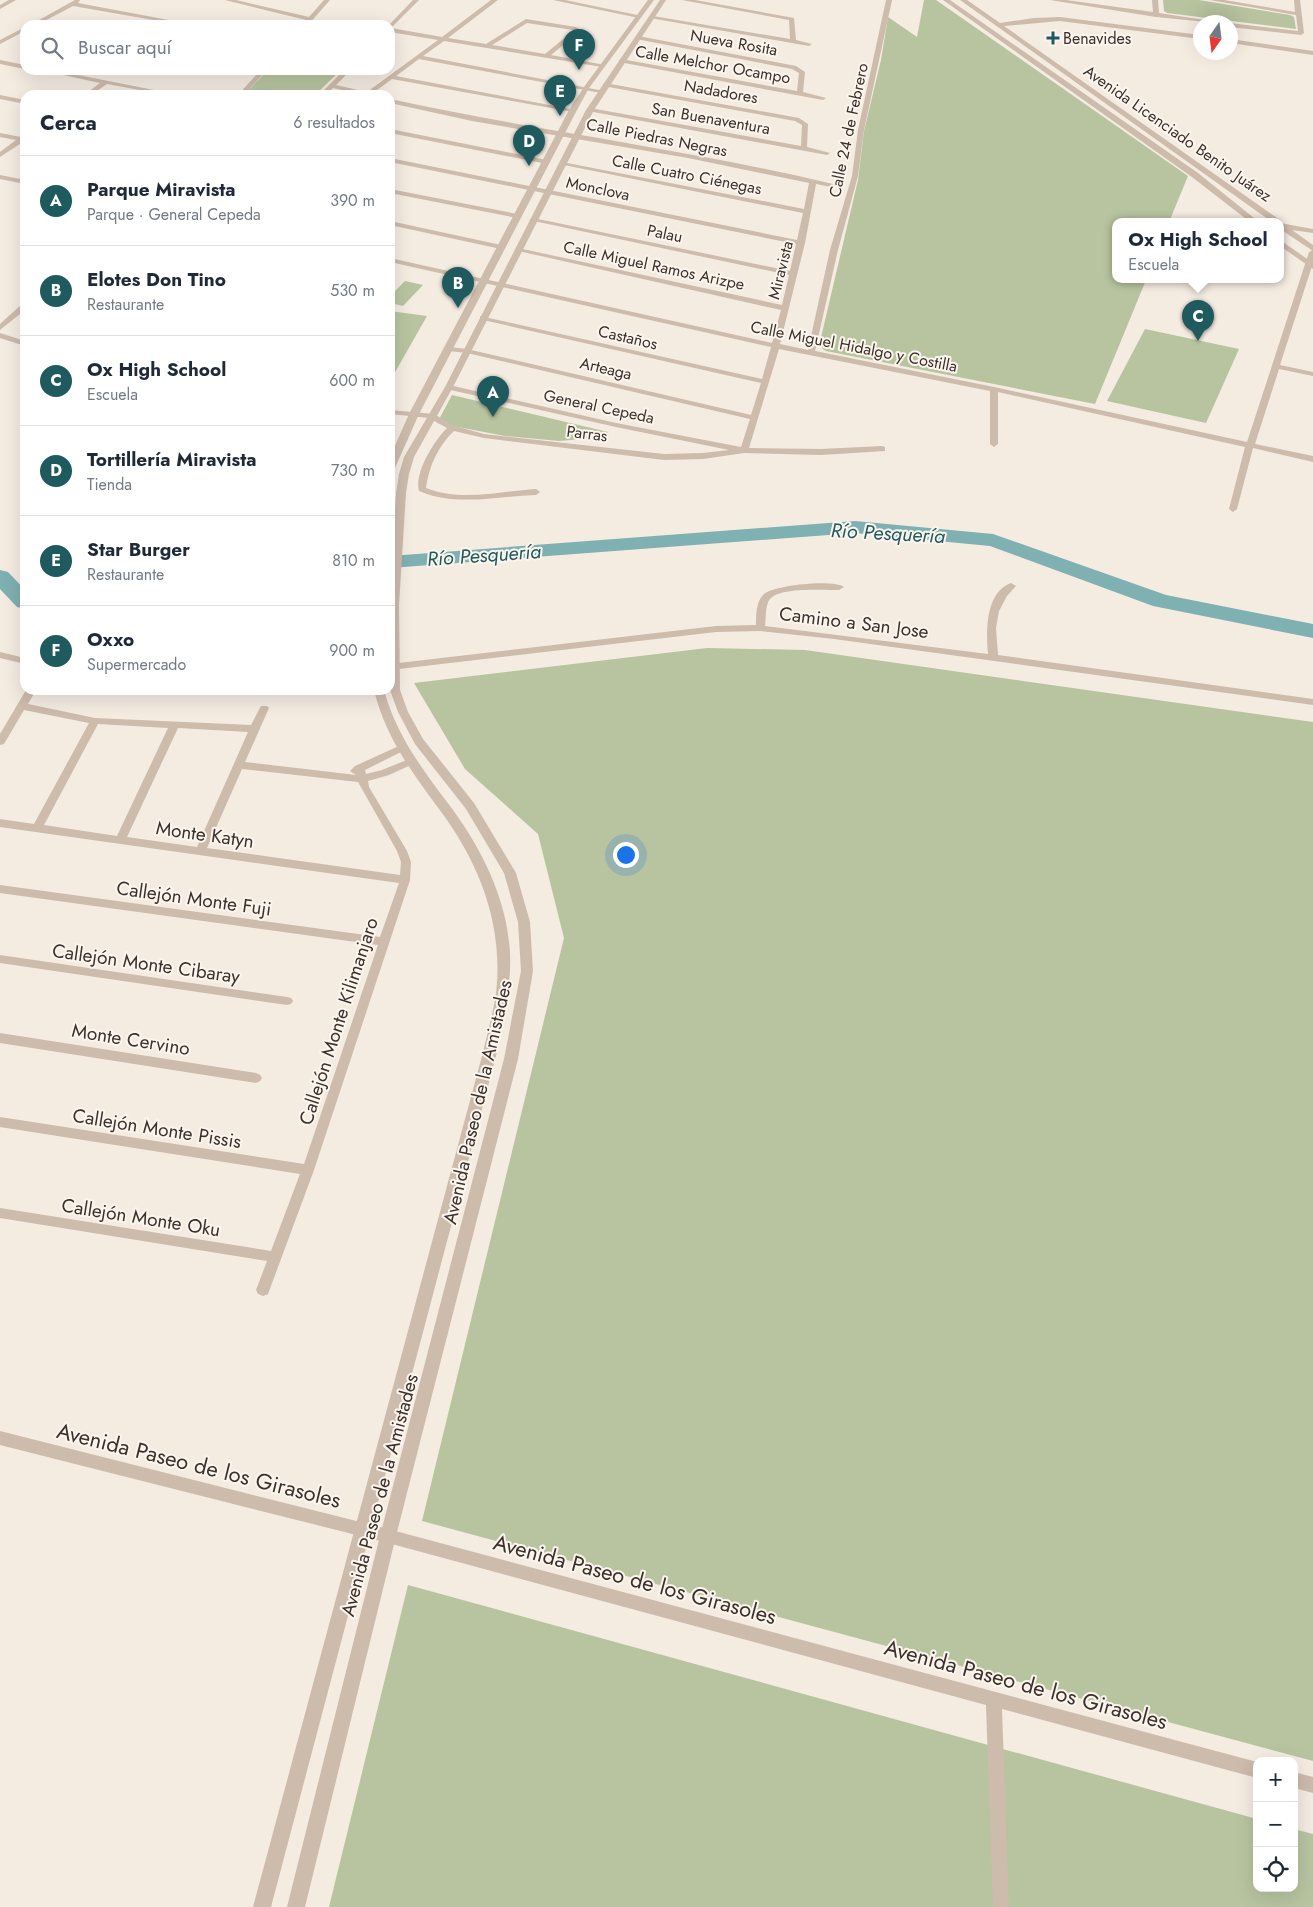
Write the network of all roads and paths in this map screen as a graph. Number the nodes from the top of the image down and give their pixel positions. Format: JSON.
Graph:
{"nodes":[{"id":1,"x":13,"y":0,"type":"edge"},
{"id":2,"x":80,"y":0,"type":"edge"},
{"id":3,"x":228,"y":0,"type":"edge"},
{"id":4,"x":327,"y":0,"type":"edge"},
{"id":5,"x":416,"y":0,"type":"edge"},
{"id":6,"x":495,"y":0,"type":"edge"},
{"id":7,"x":556,"y":0,"type":"edge"},
{"id":8,"x":663,"y":0,"type":"edge"},
{"id":9,"x":685,"y":0,"type":"edge"},
{"id":10,"x":889,"y":0,"type":"edge"},
{"id":11,"x":946,"y":0,"type":"edge"},
{"id":12,"x":963,"y":0,"type":"edge"},
{"id":13,"x":1053,"y":0,"type":"edge"},
{"id":14,"x":1102,"y":0,"type":"edge"},
{"id":15,"x":1155,"y":0,"type":"edge"},
{"id":16,"x":1213,"y":0,"type":"edge"},
{"id":17,"x":1297,"y":0,"type":"edge"},
{"id":18,"x":586,"y":2,"type":"edge"},
{"id":19,"x":72,"y":4,"type":"junction"},
{"id":20,"x":648,"y":4,"type":"edge"},
{"id":21,"x":0,"y":6,"type":"edge"},
{"id":22,"x":1102,"y":7,"type":"junction"},
{"id":23,"x":658,"y":8,"type":"junction"},
{"id":24,"x":1299,"y":14,"type":"junction"},
{"id":25,"x":1156,"y":15,"type":"junction"},
{"id":26,"x":640,"y":16,"type":"junction"},
{"id":27,"x":652,"y":18,"type":"junction"},
{"id":28,"x":310,"y":19,"type":"joint"},
{"id":29,"x":42,"y":20,"type":"edge"},
{"id":30,"x":163,"y":20,"type":"edge"},
{"id":31,"x":1193,"y":20,"type":"edge"},
{"id":32,"x":395,"y":23,"type":"edge"},
{"id":33,"x":1193,"y":23,"type":"edge"},
{"id":34,"x":1000,"y":25,"type":"junction"},
{"id":35,"x":1238,"y":26,"type":"edge"},
{"id":36,"x":395,"y":30,"type":"edge"},
{"id":37,"x":20,"y":32,"type":"edge"},
{"id":38,"x":1189,"y":36,"type":"junction"},
{"id":39,"x":1193,"y":36,"type":"edge"},
{"id":40,"x":444,"y":38,"type":"junction"},
{"id":41,"x":638,"y":38,"type":"junction"},
{"id":42,"x":793,"y":41,"type":"junction"},
{"id":43,"x":0,"y":42,"type":"edge"},
{"id":44,"x":1238,"y":42,"type":"edge"},
{"id":45,"x":809,"y":44,"type":"dead end"},
{"id":46,"x":488,"y":45,"type":"junction"},
{"id":47,"x":616,"y":46,"type":"junction"},
{"id":48,"x":1030,"y":46,"type":"junction"},
{"id":49,"x":630,"y":48,"type":"junction"},
{"id":50,"x":1018,"y":49,"type":"junction"},
{"id":51,"x":1313,"y":53,"type":"edge"},
{"id":52,"x":547,"y":55,"type":"junction"},
{"id":53,"x":419,"y":57,"type":"junction"},
{"id":54,"x":621,"y":61,"type":"junction"},
{"id":55,"x":0,"y":62,"type":"edge"},
{"id":56,"x":602,"y":65,"type":"junction"},
{"id":57,"x":20,"y":66,"type":"edge"},
{"id":58,"x":69,"y":75,"type":"edge"},
{"id":59,"x":259,"y":75,"type":"edge"},
{"id":60,"x":343,"y":75,"type":"edge"},
{"id":61,"x":395,"y":75,"type":"edge"},
{"id":62,"x":395,"y":75,"type":"edge"},
{"id":63,"x":392,"y":77,"type":"junction"},
{"id":64,"x":105,"y":82,"type":"junction"},
{"id":65,"x":331,"y":86,"type":"junction"},
{"id":66,"x":586,"y":88,"type":"junction"},
{"id":67,"x":603,"y":88,"type":"junction"},
{"id":68,"x":94,"y":90,"type":"edge"},
{"id":69,"x":149,"y":90,"type":"edge"},
{"id":70,"x":245,"y":90,"type":"edge"},
{"id":71,"x":327,"y":90,"type":"edge"},
{"id":72,"x":350,"y":90,"type":"edge"},
{"id":73,"x":375,"y":90,"type":"edge"},
{"id":74,"x":800,"y":93,"type":"junction"},
{"id":75,"x":0,"y":97,"type":"edge"},
{"id":76,"x":823,"y":98,"type":"dead end"},
{"id":77,"x":20,"y":101,"type":"edge"},
{"id":78,"x":395,"y":103,"type":"edge"},
{"id":79,"x":573,"y":110,"type":"junction"},
{"id":80,"x":590,"y":110,"type":"junction"},
{"id":81,"x":395,"y":132,"type":"edge"},
{"id":82,"x":561,"y":134,"type":"junction"},
{"id":83,"x":0,"y":135,"type":"edge"},
{"id":84,"x":577,"y":136,"type":"junction"},
{"id":85,"x":20,"y":138,"type":"edge"},
{"id":86,"x":20,"y":142,"type":"edge"},
{"id":87,"x":804,"y":149,"type":"junction"},
{"id":88,"x":827,"y":153,"type":"dead end"},
{"id":89,"x":0,"y":154,"type":"edge"},
{"id":90,"x":395,"y":161,"type":"edge"},
{"id":91,"x":547,"y":162,"type":"junction"},
{"id":92,"x":562,"y":164,"type":"junction"},
{"id":93,"x":0,"y":177,"type":"edge"},
{"id":94,"x":20,"y":181,"type":"edge"},
{"id":95,"x":813,"y":182,"type":"junction"},
{"id":96,"x":831,"y":185,"type":"dead end"},
{"id":97,"x":532,"y":188,"type":"junction"},
{"id":98,"x":548,"y":191,"type":"junction"},
{"id":99,"x":395,"y":192,"type":"edge"},
{"id":100,"x":807,"y":212,"type":"junction"},
{"id":101,"x":517,"y":216,"type":"junction"},
{"id":102,"x":1250,"y":218,"type":"edge"},
{"id":103,"x":1272,"y":218,"type":"edge"},
{"id":104,"x":532,"y":220,"type":"junction"},
{"id":105,"x":395,"y":224,"type":"edge"},
{"id":106,"x":1284,"y":225,"type":"edge"},
{"id":107,"x":1284,"y":227,"type":"edge"},
{"id":108,"x":1313,"y":231,"type":"edge"},
{"id":109,"x":801,"y":244,"type":"junction"},
{"id":110,"x":1284,"y":245,"type":"edge"},
{"id":111,"x":501,"y":246,"type":"junction"},
{"id":112,"x":518,"y":250,"type":"junction"},
{"id":113,"x":1313,"y":250,"type":"edge"},
{"id":114,"x":395,"y":261,"type":"edge"},
{"id":115,"x":1311,"y":266,"type":"edge"},
{"id":116,"x":793,"y":274,"type":"junction"},
{"id":117,"x":484,"y":281,"type":"junction"},
{"id":118,"x":501,"y":284,"type":"junction"},
{"id":119,"x":784,"y":308,"type":"junction"},
{"id":120,"x":20,"y":310,"type":"edge"},
{"id":121,"x":483,"y":318,"type":"junction"},
{"id":122,"x":0,"y":328,"type":"edge"},
{"id":123,"x":0,"y":335,"type":"edge"},
{"id":124,"x":20,"y":342,"type":"edge"},
{"id":125,"x":776,"y":346,"type":"junction"},
{"id":126,"x":450,"y":348,"type":"junction"},
{"id":127,"x":467,"y":351,"type":"junction"},
{"id":128,"x":811,"y":353,"type":"junction"},
{"id":129,"x":1275,"y":366,"type":"junction"},
{"id":130,"x":1313,"y":374,"type":"edge"},
{"id":131,"x":766,"y":382,"type":"junction"},
{"id":132,"x":449,"y":387,"type":"junction"},
{"id":133,"x":994,"y":390,"type":"junction"},
{"id":134,"x":395,"y":412,"type":"edge"},
{"id":135,"x":402,"y":412,"type":"junction"},
{"id":136,"x":414,"y":414,"type":"junction"},
{"id":137,"x":431,"y":416,"type":"junction"},
{"id":138,"x":395,"y":417,"type":"edge"},
{"id":139,"x":755,"y":418,"type":"junction"},
{"id":140,"x":452,"y":428,"type":"junction"},
{"id":141,"x":994,"y":444,"type":"dead end"},
{"id":142,"x":1250,"y":445,"type":"junction"},
{"id":143,"x":882,"y":449,"type":"dead end"},
{"id":144,"x":744,"y":450,"type":"junction"},
{"id":145,"x":395,"y":457,"type":"edge"},
{"id":146,"x":1313,"y":459,"type":"edge"},
{"id":147,"x":536,"y":492,"type":"dead end"},
{"id":148,"x":1233,"y":509,"type":"dead end"},
{"id":149,"x":1012,"y":586,"type":"dead end"},
{"id":150,"x":839,"y":588,"type":"dead end"},
{"id":151,"x":395,"y":591,"type":"edge"},
{"id":152,"x":760,"y":628,"type":"junction"},
{"id":153,"x":993,"y":658,"type":"junction"},
{"id":154,"x":2,"y":659,"type":"edge"},
{"id":155,"x":20,"y":661,"type":"edge"},
{"id":156,"x":395,"y":666,"type":"edge"},
{"id":157,"x":395,"y":690,"type":"edge"},
{"id":158,"x":28,"y":695,"type":"edge"},
{"id":159,"x":380,"y":695,"type":"edge"},
{"id":160,"x":1313,"y":702,"type":"edge"},
{"id":161,"x":22,"y":706,"type":"junction"},
{"id":162,"x":264,"y":708,"type":"dead end"},
{"id":163,"x":95,"y":721,"type":"junction"},
{"id":164,"x":174,"y":726,"type":"junction"},
{"id":165,"x":254,"y":729,"type":"junction"},
{"id":166,"x":0,"y":742,"type":"edge"},
{"id":167,"x":401,"y":748,"type":"junction"},
{"id":168,"x":409,"y":762,"type":"junction"},
{"id":169,"x":239,"y":765,"type":"junction"},
{"id":170,"x":360,"y":773,"type":"junction"},
{"id":171,"x":342,"y":778,"type":"joint"},
{"id":172,"x":0,"y":823,"type":"edge"},
{"id":173,"x":37,"y":828,"type":"junction"},
{"id":174,"x":120,"y":839,"type":"junction"},
{"id":175,"x":200,"y":851,"type":"junction"},
{"id":176,"x":405,"y":880,"type":"junction"},
{"id":177,"x":0,"y":889,"type":"edge"},
{"id":178,"x":383,"y":942,"type":"junction"},
{"id":179,"x":0,"y":959,"type":"edge"},
{"id":180,"x":287,"y":1001,"type":"dead end"},
{"id":181,"x":0,"y":1038,"type":"edge"},
{"id":182,"x":256,"y":1078,"type":"dead end"},
{"id":183,"x":0,"y":1122,"type":"edge"},
{"id":184,"x":308,"y":1170,"type":"junction"},
{"id":185,"x":0,"y":1213,"type":"edge"},
{"id":186,"x":276,"y":1257,"type":"junction"},
{"id":187,"x":263,"y":1290,"type":"dead end"},
{"id":188,"x":0,"y":1438,"type":"edge"},
{"id":189,"x":364,"y":1530,"type":"junction"},
{"id":190,"x":388,"y":1536,"type":"junction"},
{"id":191,"x":994,"y":1698,"type":"junction"},
{"id":192,"x":1253,"y":1769,"type":"edge"},
{"id":193,"x":1298,"y":1781,"type":"edge"},
{"id":194,"x":1313,"y":1785,"type":"edge"},
{"id":195,"x":262,"y":1907,"type":"edge"},
{"id":196,"x":296,"y":1907,"type":"edge"},
{"id":197,"x":1001,"y":1907,"type":"edge"}],
"edges":[{"from":1,"to":21,"type":"street"},
{"from":2,"to":19,"type":"street"},
{"from":3,"to":28,"type":"street"},
{"from":4,"to":28,"type":"street"},
{"from":5,"to":32,"type":"street"},
{"from":6,"to":40,"type":"street"},
{"from":7,"to":18,"type":"street"},
{"from":8,"to":23,"type":"street","name":"Avenida Paseo de la Amistades"},
{"from":9,"to":42,"type":"street"},
{"from":10,"to":128,"type":"street","name":"Calle 24 de Febrero"},
{"from":11,"to":50,"type":"street","name":"Avenida Licenciado Benito Juárez"},
{"from":12,"to":34,"type":"street","name":"Avenida Licenciado Benito Juárez"},
{"from":13,"to":22,"type":"street"},
{"from":14,"to":22,"type":"street"},
{"from":15,"to":25,"type":"street"},
{"from":16,"to":24,"type":"street"},
{"from":17,"to":24,"type":"street"},
{"from":18,"to":26,"type":"street"},
{"from":19,"to":29,"type":"street"},
{"from":19,"to":30,"type":"street"},
{"from":20,"to":23,"type":"street"},
{"from":20,"to":26,"type":"street"},
{"from":22,"to":25,"type":"street"},
{"from":23,"to":27,"type":"street","name":"Avenida Paseo de la Amistades"},
{"from":24,"to":35,"type":"street"},
{"from":25,"to":31,"type":"street"},
{"from":26,"to":47,"type":"street"},
{"from":27,"to":41,"type":"street","name":"Avenida Paseo de la Amistades"},
{"from":27,"to":42,"type":"street"},
{"from":33,"to":38,"type":"street"},
{"from":34,"to":38,"type":"street"},
{"from":34,"to":48,"type":"street","name":"Avenida Licenciado Benito Juárez"},
{"from":36,"to":40,"type":"street"},
{"from":37,"to":43,"type":"street"},
{"from":38,"to":39,"type":"street"},
{"from":40,"to":46,"type":"street"},
{"from":40,"to":53,"type":"street"},
{"from":41,"to":49,"type":"street","name":"Avenida Paseo de la Amistades"},
{"from":41,"to":74,"type":"street","name":"Nueva Rosita"},
{"from":42,"to":45,"type":"street"},
{"from":44,"to":51,"type":"street"},
{"from":46,"to":52,"type":"street"},
{"from":46,"to":52,"type":"street"},
{"from":47,"to":49,"type":"street"},
{"from":47,"to":56,"type":"street"},
{"from":48,"to":50,"type":"street"},
{"from":48,"to":103,"type":"street","name":"Avenida Licenciado Benito Juárez"},
{"from":49,"to":54,"type":"street","name":"Avenida Paseo de la Amistades"},
{"from":50,"to":102,"type":"street","name":"Avenida Licenciado Benito Juárez"},
{"from":52,"to":56,"type":"street"},
{"from":53,"to":62,"type":"street"},
{"from":53,"to":66,"type":"street","name":"Nadadores"},
{"from":54,"to":67,"type":"street","name":"Avenida Paseo de la Amistades"},
{"from":54,"to":74,"type":"street","name":"Calle Melchor Ocampo"},
{"from":55,"to":57,"type":"street"},
{"from":56,"to":66,"type":"street"},
{"from":58,"to":64,"type":"street"},
{"from":59,"to":70,"type":"street"},
{"from":60,"to":65,"type":"street"},
{"from":61,"to":63,"type":"street"},
{"from":63,"to":73,"type":"street"},
{"from":63,"to":79,"type":"street"},
{"from":64,"to":68,"type":"street"},
{"from":64,"to":69,"type":"street"},
{"from":65,"to":71,"type":"street"},
{"from":65,"to":72,"type":"street"},
{"from":66,"to":67,"type":"street","name":"Nadadores"},
{"from":66,"to":79,"type":"street"},
{"from":67,"to":80,"type":"street","name":"Avenida Paseo de la Amistades"},
{"from":67,"to":87,"type":"street","name":"Nadadores"},
{"from":74,"to":76,"type":"street","name":"Calle Melchor Ocampo"},
{"from":75,"to":77,"type":"street"},
{"from":78,"to":82,"type":"street","name":"Calle Piedras Negras"},
{"from":79,"to":82,"type":"street"},
{"from":80,"to":84,"type":"street","name":"Avenida Paseo de la Amistades"},
{"from":80,"to":87,"type":"street","name":"San Buenaventura"},
{"from":81,"to":91,"type":"street"},
{"from":82,"to":84,"type":"street","name":"Calle Piedras Negras"},
{"from":82,"to":91,"type":"street"},
{"from":83,"to":85,"type":"street"},
{"from":84,"to":92,"type":"street","name":"Avenida Paseo de la Amistades"},
{"from":84,"to":95,"type":"street","name":"Calle Piedras Negras"},
{"from":86,"to":89,"type":"street"},
{"from":87,"to":88,"type":"street","name":"San Buenaventura"},
{"from":90,"to":97,"type":"street","name":"Monclova"},
{"from":91,"to":97,"type":"street"},
{"from":92,"to":98,"type":"street","name":"Avenida Paseo de la Amistades"},
{"from":92,"to":100,"type":"street","name":"Calle Cuatro Ciénegas"},
{"from":93,"to":94,"type":"street"},
{"from":95,"to":96,"type":"street","name":"Calle Piedras Negras"},
{"from":95,"to":100,"type":"street","name":"Miravista"},
{"from":97,"to":98,"type":"street","name":"Monclova"},
{"from":97,"to":101,"type":"street"},
{"from":98,"to":104,"type":"street","name":"Avenida Paseo de la Amistades"},
{"from":98,"to":109,"type":"street","name":"Monclova"},
{"from":99,"to":101,"type":"street"},
{"from":100,"to":109,"type":"street","name":"Miravista"},
{"from":101,"to":111,"type":"street"},
{"from":104,"to":112,"type":"street","name":"Avenida Paseo de la Amistades"},
{"from":104,"to":116,"type":"street","name":"Palau"},
{"from":105,"to":111,"type":"street"},
{"from":106,"to":108,"type":"street"},
{"from":107,"to":113,"type":"street","name":"Avenida Licenciado Benito Juárez"},
{"from":109,"to":116,"type":"street","name":"Miravista"},
{"from":110,"to":115,"type":"street"},
{"from":111,"to":117,"type":"street"},
{"from":112,"to":118,"type":"street","name":"Avenida Paseo de la Amistades"},
{"from":112,"to":119,"type":"street","name":"Calle Miguel Ramos Arizpe"},
{"from":113,"to":115,"type":"street"},
{"from":114,"to":117,"type":"street","name":"Calle Miguel Hidalgo y Costilla"},
{"from":115,"to":129,"type":"street"},
{"from":116,"to":119,"type":"street","name":"Miravista"},
{"from":117,"to":118,"type":"street","name":"Calle Miguel Hidalgo y Costilla"},
{"from":117,"to":126,"type":"street"},
{"from":118,"to":121,"type":"street","name":"Avenida Paseo de la Amistades"},
{"from":118,"to":125,"type":"street","name":"Calle Miguel Hidalgo y Costilla"},
{"from":119,"to":125,"type":"street","name":"Miravista"},
{"from":120,"to":122,"type":"street"},
{"from":121,"to":127,"type":"street","name":"Avenida Paseo de la Amistades"},
{"from":121,"to":131,"type":"street","name":"Castaños"},
{"from":123,"to":124,"type":"street"},
{"from":125,"to":128,"type":"street","name":"Calle Miguel Hidalgo y Costilla"},
{"from":125,"to":131,"type":"street","name":"Miravista"},
{"from":126,"to":127,"type":"street","name":"Arteaga"},
{"from":126,"to":136,"type":"street"},
{"from":127,"to":132,"type":"street","name":"Avenida Paseo de la Amistades"},
{"from":127,"to":139,"type":"street","name":"Arteaga"},
{"from":128,"to":133,"type":"street","name":"Calle Miguel Hidalgo y Costilla"},
{"from":129,"to":130,"type":"street"},
{"from":129,"to":142,"type":"street"},
{"from":131,"to":139,"type":"street","name":"Miravista"},
{"from":132,"to":137,"type":"street","name":"Avenida Paseo de la Amistades"},
{"from":132,"to":144,"type":"street","name":"General Cepeda"},
{"from":133,"to":141,"type":"street"},
{"from":133,"to":142,"type":"street","name":"Calle Miguel Hidalgo y Costilla"},
{"from":134,"to":135,"type":"street","name":"Parras"},
{"from":135,"to":136,"type":"street","name":"Parras"},
{"from":135,"to":138,"type":"street"},
{"from":136,"to":137,"type":"street","name":"Parras"},
{"from":136,"to":145,"type":"street"},
{"from":137,"to":140,"type":"street","name":"Parras"},
{"from":137,"to":151,"type":"street","name":"Avenida Paseo de la Amistades"},
{"from":139,"to":144,"type":"street","name":"Miravista"},
{"from":140,"to":144,"type":"street","name":"Parras"},
{"from":140,"to":147,"type":"street"},
{"from":142,"to":146,"type":"street","name":"Calle Miguel Hidalgo y Costilla"},
{"from":142,"to":148,"type":"street"},
{"from":143,"to":144,"type":"street","name":"Parras"},
{"from":149,"to":153,"type":"street"},
{"from":150,"to":152,"type":"street"},
{"from":152,"to":153,"type":"street","name":"Camino a San Jose"},
{"from":152,"to":156,"type":"street","name":"Camino a San Jose"},
{"from":153,"to":160,"type":"street","name":"Camino a San Jose"},
{"from":154,"to":155,"type":"street"},
{"from":157,"to":190,"type":"street","name":"Avenida Paseo de la Amistades"},
{"from":158,"to":161,"type":"street"},
{"from":159,"to":167,"type":"street","name":"Avenida Paseo de la Amistades"},
{"from":161,"to":163,"type":"street"},
{"from":161,"to":166,"type":"street"},
{"from":162,"to":165,"type":"street"},
{"from":163,"to":164,"type":"street"},
{"from":163,"to":173,"type":"street"},
{"from":164,"to":165,"type":"street"},
{"from":164,"to":174,"type":"street"},
{"from":165,"to":169,"type":"street"},
{"from":167,"to":168,"type":"street","name":"Avenida Paseo de la Amistades"},
{"from":167,"to":170,"type":"street"},
{"from":168,"to":170,"type":"street"},
{"from":168,"to":189,"type":"street","name":"Avenida Paseo de la Amistades"},
{"from":169,"to":171,"type":"street"},
{"from":169,"to":175,"type":"street"},
{"from":170,"to":171,"type":"street"},
{"from":170,"to":176,"type":"street","name":"Callejón Monte Kilimanjaro"},
{"from":172,"to":173,"type":"street","name":"Monte Katyn"},
{"from":173,"to":174,"type":"street","name":"Monte Katyn"},
{"from":174,"to":175,"type":"street","name":"Monte Katyn"},
{"from":175,"to":176,"type":"street","name":"Monte Katyn"},
{"from":176,"to":178,"type":"street","name":"Callejón Monte Kilimanjaro"},
{"from":177,"to":178,"type":"street","name":"Callejón Monte Fuji"},
{"from":178,"to":184,"type":"street","name":"Callejón Monte Kilimanjaro"},
{"from":179,"to":180,"type":"street","name":"Callejón Monte Cibaray"},
{"from":181,"to":182,"type":"street","name":"Monte Cervino"},
{"from":183,"to":184,"type":"street","name":"Callejón Monte Pissis"},
{"from":184,"to":186,"type":"street","name":"Callejón Monte Kilimanjaro"},
{"from":185,"to":186,"type":"street","name":"Callejón Monte Oku"},
{"from":186,"to":187,"type":"street","name":"Callejón Monte Kilimanjaro"},
{"from":188,"to":189,"type":"street","name":"Avenida Paseo de los Girasoles"},
{"from":189,"to":190,"type":"street","name":"Avenida Paseo de los Girasoles"},
{"from":189,"to":195,"type":"street","name":"Avenida Paseo de la Amistades"},
{"from":190,"to":191,"type":"street","name":"Avenida Paseo de los Girasoles"},
{"from":190,"to":196,"type":"street","name":"Avenida Paseo de la Amistades"},
{"from":191,"to":192,"type":"street","name":"Avenida Paseo de los Girasoles"},
{"from":191,"to":197,"type":"street"},
{"from":193,"to":194,"type":"street"}]}
